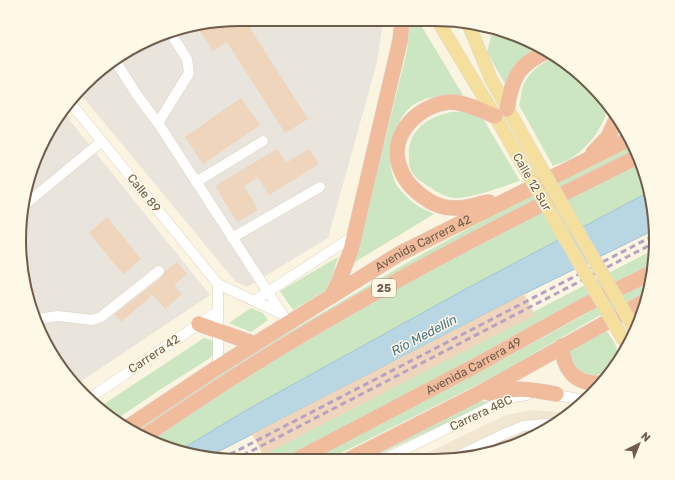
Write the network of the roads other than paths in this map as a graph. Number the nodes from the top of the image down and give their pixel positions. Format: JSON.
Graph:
{"nodes":[{"id":1,"x":402,"y":26,"type":"edge"},
{"id":2,"x":441,"y":26,"type":"edge"},
{"id":3,"x":470,"y":29,"type":"edge"},
{"id":4,"x":173,"y":36,"type":"edge"},
{"id":5,"x":541,"y":54,"type":"edge"},
{"id":6,"x":118,"y":65,"type":"edge"},
{"id":7,"x":73,"y":106,"type":"edge"},
{"id":8,"x":501,"y":112,"type":"junction"},
{"id":9,"x":158,"y":123,"type":"junction"},
{"id":10,"x":614,"y":123,"type":"edge"},
{"id":11,"x":102,"y":141,"type":"junction"},
{"id":12,"x":263,"y":141,"type":"dead end"},
{"id":13,"x":625,"y":141,"type":"edge"},
{"id":14,"x":633,"y":158,"type":"edge"},
{"id":15,"x":575,"y":166,"type":"junction"},
{"id":16,"x":196,"y":182,"type":"junction"},
{"id":17,"x":320,"y":187,"type":"dead end"},
{"id":18,"x":511,"y":197,"type":"junction"},
{"id":19,"x":30,"y":200,"type":"edge"},
{"id":20,"x":355,"y":235,"type":"junction"},
{"id":21,"x":232,"y":238,"type":"junction"},
{"id":22,"x":159,"y":271,"type":"dead end"},
{"id":23,"x":646,"y":275,"type":"edge"},
{"id":24,"x":218,"y":284,"type":"junction"},
{"id":25,"x":268,"y":292,"type":"junction"},
{"id":26,"x":331,"y":296,"type":"junction"},
{"id":27,"x":254,"y":301,"type":"junction"},
{"id":28,"x":639,"y":304,"type":"edge"},
{"id":29,"x":218,"y":311,"type":"junction"},
{"id":30,"x":285,"y":318,"type":"junction"},
{"id":31,"x":41,"y":319,"type":"edge"},
{"id":32,"x":199,"y":324,"type":"junction"},
{"id":33,"x":632,"y":325,"type":"edge"},
{"id":34,"x":218,"y":331,"type":"junction"},
{"id":35,"x":623,"y":342,"type":"edge"},
{"id":36,"x":255,"y":344,"type":"junction"},
{"id":37,"x":562,"y":346,"type":"junction"},
{"id":38,"x":218,"y":367,"type":"junction"},
{"id":39,"x":594,"y":383,"type":"edge"},
{"id":40,"x":556,"y":394,"type":"junction"},
{"id":41,"x":476,"y":395,"type":"junction"},
{"id":42,"x":94,"y":396,"type":"edge"},
{"id":43,"x":578,"y":398,"type":"edge"},
{"id":44,"x":132,"y":424,"type":"edge"},
{"id":45,"x":543,"y":424,"type":"edge"},
{"id":46,"x":149,"y":434,"type":"edge"},
{"id":47,"x":468,"y":451,"type":"edge"},
{"id":48,"x":307,"y":454,"type":"edge"},
{"id":49,"x":360,"y":454,"type":"edge"},
{"id":50,"x":395,"y":454,"type":"edge"}],
"edges":[{"from":1,"to":20,"type":"highway"},
{"from":2,"to":8,"type":"main road","name":"Calle 12 Sur"},
{"from":3,"to":8,"type":"main road","name":"Calle 12 Sur"},
{"from":4,"to":9,"type":"street"},
{"from":5,"to":8,"type":"highway"},
{"from":6,"to":9,"type":"street"},
{"from":7,"to":11,"type":"street","name":"Calle 89"},
{"from":8,"to":18,"type":"highway"},
{"from":8,"to":33,"type":"main road","name":"Calle 12 Sur","bridge":true},
{"from":8,"to":35,"type":"main road","name":"Calle 12 Sur","bridge":true},
{"from":9,"to":16,"type":"street"},
{"from":10,"to":15,"type":"highway"},
{"from":11,"to":19,"type":"street"},
{"from":11,"to":24,"type":"street","name":"Calle 89"},
{"from":12,"to":16,"type":"street"},
{"from":13,"to":15,"type":"highway","name":"Avenida Carrera 42","number":"25"},
{"from":14,"to":46,"type":"highway","name":"Avenida Carrera 42","number":"25"},
{"from":15,"to":18,"type":"highway","name":"Avenida Carrera 42","number":"25"},
{"from":16,"to":21,"type":"street"},
{"from":17,"to":21,"type":"street"},
{"from":18,"to":26,"type":"highway","name":"Avenida Carrera 42","number":"25"},
{"from":20,"to":25,"type":"street"},
{"from":20,"to":26,"type":"highway"},
{"from":21,"to":25,"type":"street"},
{"from":22,"to":31,"type":"street"},
{"from":23,"to":48,"type":"highway","name":"Avenida Carrera 49"},
{"from":24,"to":27,"type":"street","name":"Calle 89"},
{"from":24,"to":29,"type":"street"},
{"from":25,"to":27,"type":"street"},
{"from":25,"to":30,"type":"street"},
{"from":26,"to":30,"type":"highway","name":"Avenida Carrera 42","number":"25"},
{"from":27,"to":30,"type":"street","name":"Calle 89"},
{"from":28,"to":37,"type":"highway"},
{"from":29,"to":32,"type":"street","name":"Carrera 42"},
{"from":29,"to":34,"type":"street"},
{"from":30,"to":36,"type":"highway","name":"Avenida Carrera 42","number":"25"},
{"from":32,"to":34,"type":"highway"},
{"from":32,"to":42,"type":"street","name":"Carrera 42"},
{"from":34,"to":36,"type":"highway"},
{"from":34,"to":38,"type":"street"},
{"from":36,"to":38,"type":"highway","name":"Avenida Carrera 42","number":"25"},
{"from":37,"to":39,"type":"highway"},
{"from":37,"to":41,"type":"highway"},
{"from":38,"to":44,"type":"highway","name":"Avenida Carrera 42","number":"25"},
{"from":40,"to":41,"type":"highway"},
{"from":40,"to":43,"type":"street","name":"Carrera 48C"},
{"from":40,"to":50,"type":"street","name":"Carrera 48C"},
{"from":41,"to":49,"type":"highway"},
{"from":45,"to":47,"type":"street"}]}
